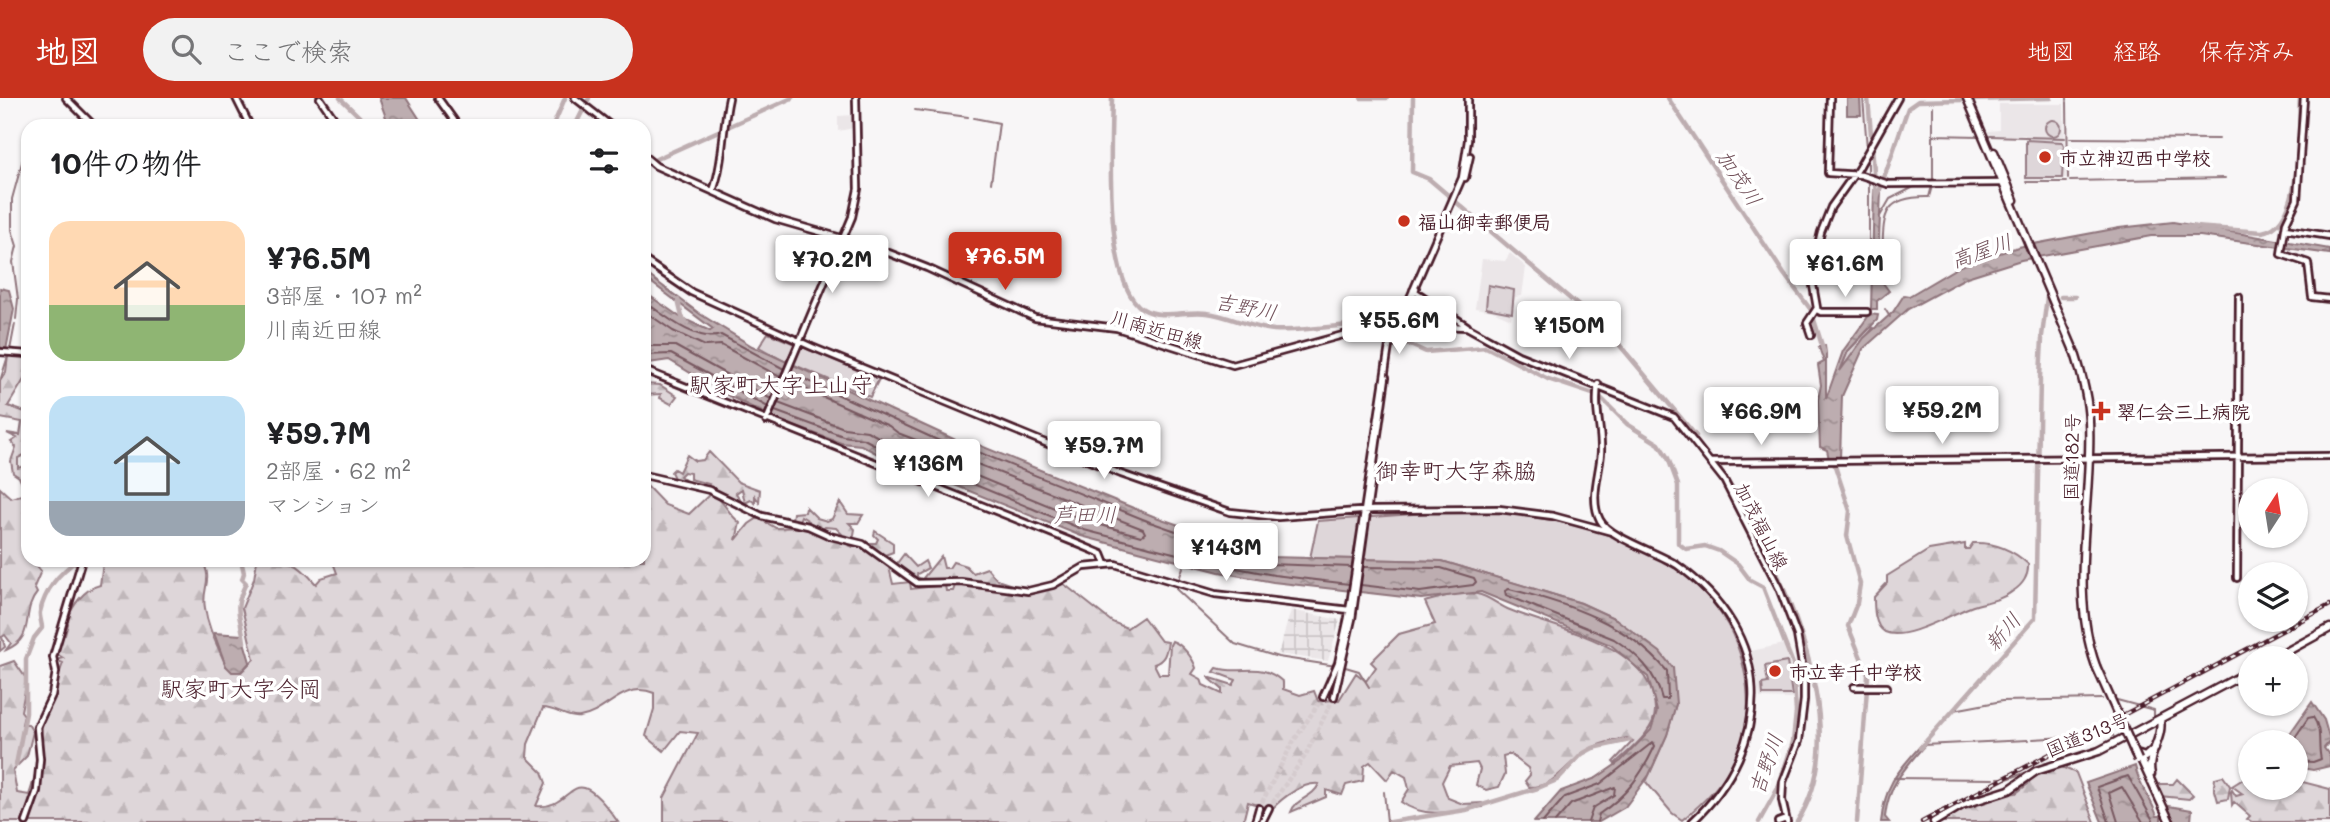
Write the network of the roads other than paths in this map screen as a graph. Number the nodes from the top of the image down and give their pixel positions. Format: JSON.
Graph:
{"nodes":[{"id":1,"x":66,"y":98,"type":"edge"},
{"id":2,"x":236,"y":98,"type":"edge"},
{"id":3,"x":320,"y":98,"type":"edge"},
{"id":4,"x":438,"y":98,"type":"edge"},
{"id":5,"x":575,"y":98,"type":"edge"},
{"id":6,"x":729,"y":98,"type":"edge"},
{"id":7,"x":856,"y":98,"type":"edge"},
{"id":8,"x":1470,"y":98,"type":"edge"},
{"id":9,"x":1830,"y":98,"type":"edge"},
{"id":10,"x":1898,"y":98,"type":"edge"},
{"id":11,"x":2304,"y":98,"type":"edge"},
{"id":12,"x":1969,"y":100,"type":"edge"},
{"id":13,"x":87,"y":119,"type":"edge"},
{"id":14,"x":246,"y":119,"type":"edge"},
{"id":15,"x":334,"y":119,"type":"edge"},
{"id":16,"x":453,"y":119,"type":"edge"},
{"id":17,"x":602,"y":119,"type":"edge"},
{"id":18,"x":651,"y":162,"type":"edge"},
{"id":19,"x":1857,"y":175,"type":"junction"},
{"id":20,"x":2004,"y":183,"type":"junction"},
{"id":21,"x":713,"y":191,"type":"junction"},
{"id":22,"x":2285,"y":230,"type":"junction"},
{"id":23,"x":2330,"y":236,"type":"edge"},
{"id":24,"x":842,"y":238,"type":"junction"},
{"id":25,"x":651,"y":265,"type":"edge"},
{"id":26,"x":1414,"y":290,"type":"junction"},
{"id":27,"x":2239,"y":297,"type":"dead end"},
{"id":28,"x":2330,"y":299,"type":"edge"},
{"id":29,"x":1816,"y":310,"type":"junction"},
{"id":30,"x":1867,"y":312,"type":"dead end"},
{"id":31,"x":1398,"y":324,"type":"junction"},
{"id":32,"x":1467,"y":327,"type":"junction"},
{"id":33,"x":1811,"y":335,"type":"dead end"},
{"id":34,"x":800,"y":342,"type":"junction"},
{"id":35,"x":1,"y":352,"type":"edge"},
{"id":36,"x":21,"y":354,"type":"edge"},
{"id":37,"x":651,"y":373,"type":"edge"},
{"id":38,"x":1598,"y":384,"type":"junction"},
{"id":39,"x":766,"y":421,"type":"junction"},
{"id":40,"x":2330,"y":456,"type":"edge"},
{"id":41,"x":2239,"y":457,"type":"junction"},
{"id":42,"x":2090,"y":458,"type":"junction"},
{"id":43,"x":1711,"y":462,"type":"junction"},
{"id":44,"x":651,"y":477,"type":"edge"},
{"id":45,"x":1365,"y":513,"type":"junction"},
{"id":46,"x":1612,"y":532,"type":"junction"},
{"id":47,"x":1106,"y":564,"type":"junction"},
{"id":48,"x":80,"y":567,"type":"edge"},
{"id":49,"x":2237,"y":578,"type":"dead end"},
{"id":50,"x":1352,"y":603,"type":"junction"},
{"id":51,"x":1349,"y":610,"type":"junction"},
{"id":52,"x":2330,"y":628,"type":"edge"},
{"id":53,"x":2297,"y":646,"type":"edge"},
{"id":54,"x":1340,"y":666,"type":"junction"},
{"id":55,"x":2238,"y":677,"type":"edge"},
{"id":56,"x":1854,"y":687,"type":"dead end"},
{"id":57,"x":1886,"y":687,"type":"dead end"},
{"id":58,"x":1323,"y":697,"type":"tunnel mouth"},
{"id":59,"x":1334,"y":697,"type":"tunnel mouth"},
{"id":60,"x":2172,"y":713,"type":"junction"},
{"id":61,"x":2160,"y":719,"type":"junction"},
{"id":62,"x":2150,"y":724,"type":"junction"},
{"id":63,"x":2159,"y":736,"type":"junction"},
{"id":64,"x":2155,"y":748,"type":"junction"},
{"id":65,"x":2141,"y":761,"type":"junction"},
{"id":66,"x":2156,"y":790,"type":"junction"},
{"id":67,"x":1259,"y":808,"type":"tunnel mouth"},
{"id":68,"x":1269,"y":808,"type":"tunnel mouth"},
{"id":69,"x":1786,"y":821,"type":"edge"},
{"id":70,"x":26,"y":822,"type":"edge"},
{"id":71,"x":1255,"y":822,"type":"edge"},
{"id":72,"x":1262,"y":822,"type":"edge"},
{"id":73,"x":1692,"y":822,"type":"edge"},
{"id":74,"x":1779,"y":822,"type":"edge"},
{"id":75,"x":1934,"y":822,"type":"edge"},
{"id":76,"x":2168,"y":822,"type":"edge"}],
"edges":[{"from":1,"to":13,"type":"main road"},
{"from":2,"to":14,"type":"main road"},
{"from":3,"to":15,"type":"main road"},
{"from":4,"to":16,"type":"main road"},
{"from":5,"to":17,"type":"main road"},
{"from":6,"to":21,"type":"main road"},
{"from":7,"to":24,"type":"main road"},
{"from":8,"to":26,"type":"main road"},
{"from":9,"to":19,"type":"main road"},
{"from":10,"to":19,"type":"main road"},
{"from":11,"to":22,"type":"main road"},
{"from":12,"to":20,"type":"highway","name":"国道182号"},
{"from":18,"to":21,"type":"main road","name":"川南近田線"},
{"from":19,"to":20,"type":"main road"},
{"from":19,"to":29,"type":"main road"},
{"from":20,"to":42,"type":"highway","name":"国道182号"},
{"from":21,"to":24,"type":"main road","name":"川南近田線"},
{"from":22,"to":23,"type":"main road"},
{"from":22,"to":28,"type":"main road"},
{"from":24,"to":31,"type":"main road","name":"川南近田線"},
{"from":24,"to":34,"type":"main road"},
{"from":25,"to":34,"type":"main road"},
{"from":26,"to":31,"type":"main road"},
{"from":26,"to":32,"type":"main road"},
{"from":27,"to":41,"type":"main road"},
{"from":29,"to":30,"type":"main road"},
{"from":29,"to":33,"type":"main road"},
{"from":31,"to":32,"type":"main road","name":"加茂福山線"},
{"from":31,"to":45,"type":"main road"},
{"from":32,"to":38,"type":"main road","name":"加茂福山線"},
{"from":34,"to":39,"type":"main road"},
{"from":34,"to":45,"type":"main road"},
{"from":35,"to":36,"type":"main road"},
{"from":37,"to":39,"type":"main road"},
{"from":38,"to":43,"type":"main road","name":"加茂福山線"},
{"from":38,"to":46,"type":"main road"},
{"from":39,"to":47,"type":"main road"},
{"from":40,"to":41,"type":"main road"},
{"from":41,"to":42,"type":"main road"},
{"from":41,"to":49,"type":"main road"},
{"from":42,"to":43,"type":"main road"},
{"from":42,"to":65,"type":"highway","name":"国道182号","bridge":true},
{"from":43,"to":69,"type":"main road","name":"加茂福山線"},
{"from":44,"to":47,"type":"main road"},
{"from":45,"to":46,"type":"main road"},
{"from":45,"to":50,"type":"main road"},
{"from":46,"to":73,"type":"main road"},
{"from":47,"to":51,"type":"main road"},
{"from":48,"to":70,"type":"main road"},
{"from":50,"to":51,"type":"main road"},
{"from":50,"to":54,"type":"main road"},
{"from":51,"to":54,"type":"main road"},
{"from":52,"to":53,"type":"highway"},
{"from":54,"to":58,"type":"main road"},
{"from":54,"to":59,"type":"main road"},
{"from":55,"to":60,"type":"highway","name":"国道313号"},
{"from":56,"to":57,"type":"main road"},
{"from":60,"to":61,"type":"highway","name":"国道313号"},
{"from":60,"to":63,"type":"highway"},
{"from":61,"to":62,"type":"highway","name":"国道313号"},
{"from":61,"to":63,"type":"highway"},
{"from":62,"to":63,"type":"highway"},
{"from":62,"to":75,"type":"highway","name":"国道313号"},
{"from":63,"to":64,"type":"highway"},
{"from":64,"to":65,"type":"highway"},
{"from":64,"to":66,"type":"highway"},
{"from":65,"to":66,"type":"highway","name":"国道182号"},
{"from":65,"to":76,"type":"highway","name":"国道182号"},
{"from":66,"to":76,"type":"highway","name":"国道182号"},
{"from":67,"to":71,"type":"main road"},
{"from":68,"to":72,"type":"main road"},
{"from":69,"to":74,"type":"main road"}]}
